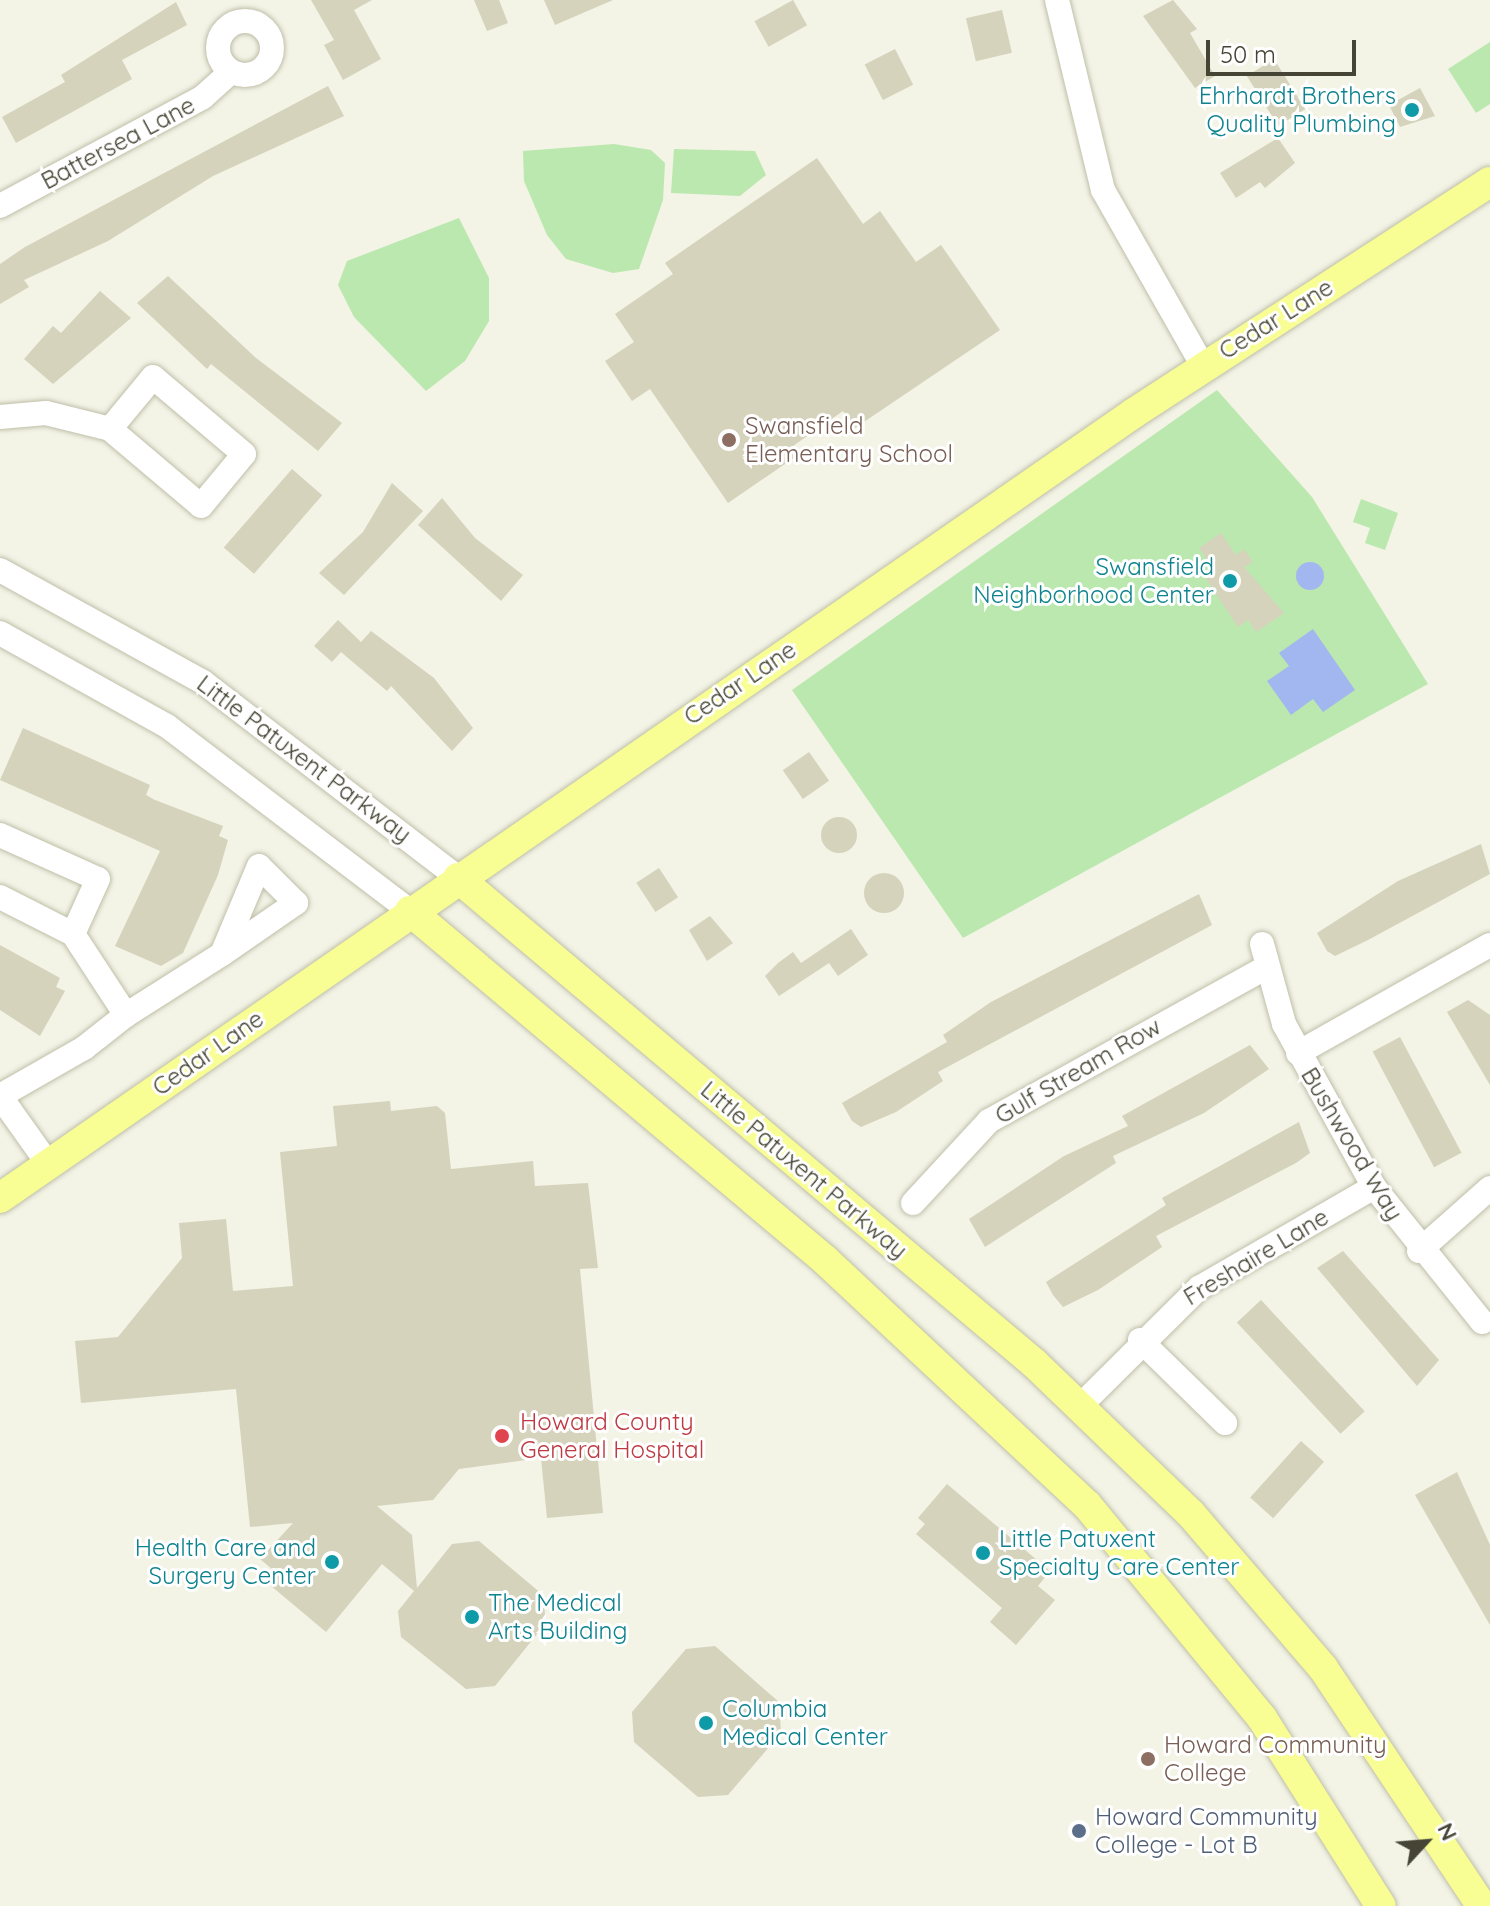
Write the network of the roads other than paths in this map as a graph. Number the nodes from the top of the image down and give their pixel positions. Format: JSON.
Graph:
{"nodes":[{"id":1,"x":1057,"y":0,"type":"edge"},
{"id":2,"x":231,"y":72,"type":"dead end"},
{"id":3,"x":1490,"y":182,"type":"edge"},
{"id":4,"x":0,"y":206,"type":"edge"},
{"id":5,"x":1203,"y":366,"type":"junction"},
{"id":6,"x":0,"y":417,"type":"edge"},
{"id":7,"x":110,"y":429,"type":"junction"},
{"id":8,"x":0,"y":570,"type":"edge"},
{"id":9,"x":0,"y":633,"type":"edge"},
{"id":10,"x":0,"y":835,"type":"edge"},
{"id":11,"x":458,"y":878,"type":"junction"},
{"id":12,"x":0,"y":897,"type":"edge"},
{"id":13,"x":410,"y":911,"type":"junction"},
{"id":14,"x":73,"y":934,"type":"junction"},
{"id":15,"x":1490,"y":945,"type":"edge"},
{"id":16,"x":222,"y":954,"type":"dead end"},
{"id":17,"x":1264,"y":956,"type":"joint"},
{"id":18,"x":126,"y":1015,"type":"junction"},
{"id":19,"x":1298,"y":1053,"type":"junction"},
{"id":20,"x":49,"y":1165,"type":"junction"},
{"id":21,"x":1374,"y":1187,"type":"junction"},
{"id":22,"x":1490,"y":1188,"type":"edge"},
{"id":23,"x":0,"y":1198,"type":"edge"},
{"id":24,"x":913,"y":1203,"type":"dead end"},
{"id":25,"x":1419,"y":1251,"type":"junction"},
{"id":26,"x":1482,"y":1322,"type":"dead end"},
{"id":27,"x":1140,"y":1340,"type":"junction"},
{"id":28,"x":1080,"y":1406,"type":"junction"},
{"id":29,"x":1225,"y":1423,"type":"dead end"},
{"id":30,"x":1381,"y":1906,"type":"edge"},
{"id":31,"x":1482,"y":1906,"type":"edge"}],
"edges":[{"from":1,"to":5,"type":"street"},
{"from":2,"to":4,"type":"street","name":"Battersea Lane"},
{"from":3,"to":5,"type":"main road","name":"Cedar Lane"},
{"from":5,"to":11,"type":"main road","name":"Cedar Lane"},
{"from":6,"to":7,"type":"street"},
{"from":7,"to":7,"type":"street"},
{"from":8,"to":11,"type":"street","name":"Little Patuxent Parkway"},
{"from":9,"to":13,"type":"street"},
{"from":10,"to":14,"type":"street"},
{"from":11,"to":13,"type":"main road","name":"Cedar Lane"},
{"from":11,"to":28,"type":"main road","name":"Little Patuxent Parkway"},
{"from":12,"to":14,"type":"street"},
{"from":13,"to":20,"type":"main road","name":"Cedar Lane"},
{"from":13,"to":30,"type":"main road"},
{"from":14,"to":18,"type":"street"},
{"from":15,"to":19,"type":"street"},
{"from":16,"to":18,"type":"street"},
{"from":17,"to":19,"type":"street","name":"Bushwood Way"},
{"from":17,"to":24,"type":"street","name":"Gulf Stream Row"},
{"from":18,"to":20,"type":"street"},
{"from":19,"to":21,"type":"street","name":"Bushwood Way"},
{"from":20,"to":23,"type":"main road","name":"Cedar Lane"},
{"from":21,"to":25,"type":"street","name":"Bushwood Way"},
{"from":21,"to":27,"type":"street","name":"Freshaire Lane"},
{"from":22,"to":25,"type":"street"},
{"from":25,"to":26,"type":"street","name":"Bushwood Way"},
{"from":27,"to":28,"type":"street","name":"Freshaire Lane"},
{"from":27,"to":29,"type":"street"},
{"from":28,"to":31,"type":"main road","name":"Little Patuxent Parkway"}]}
